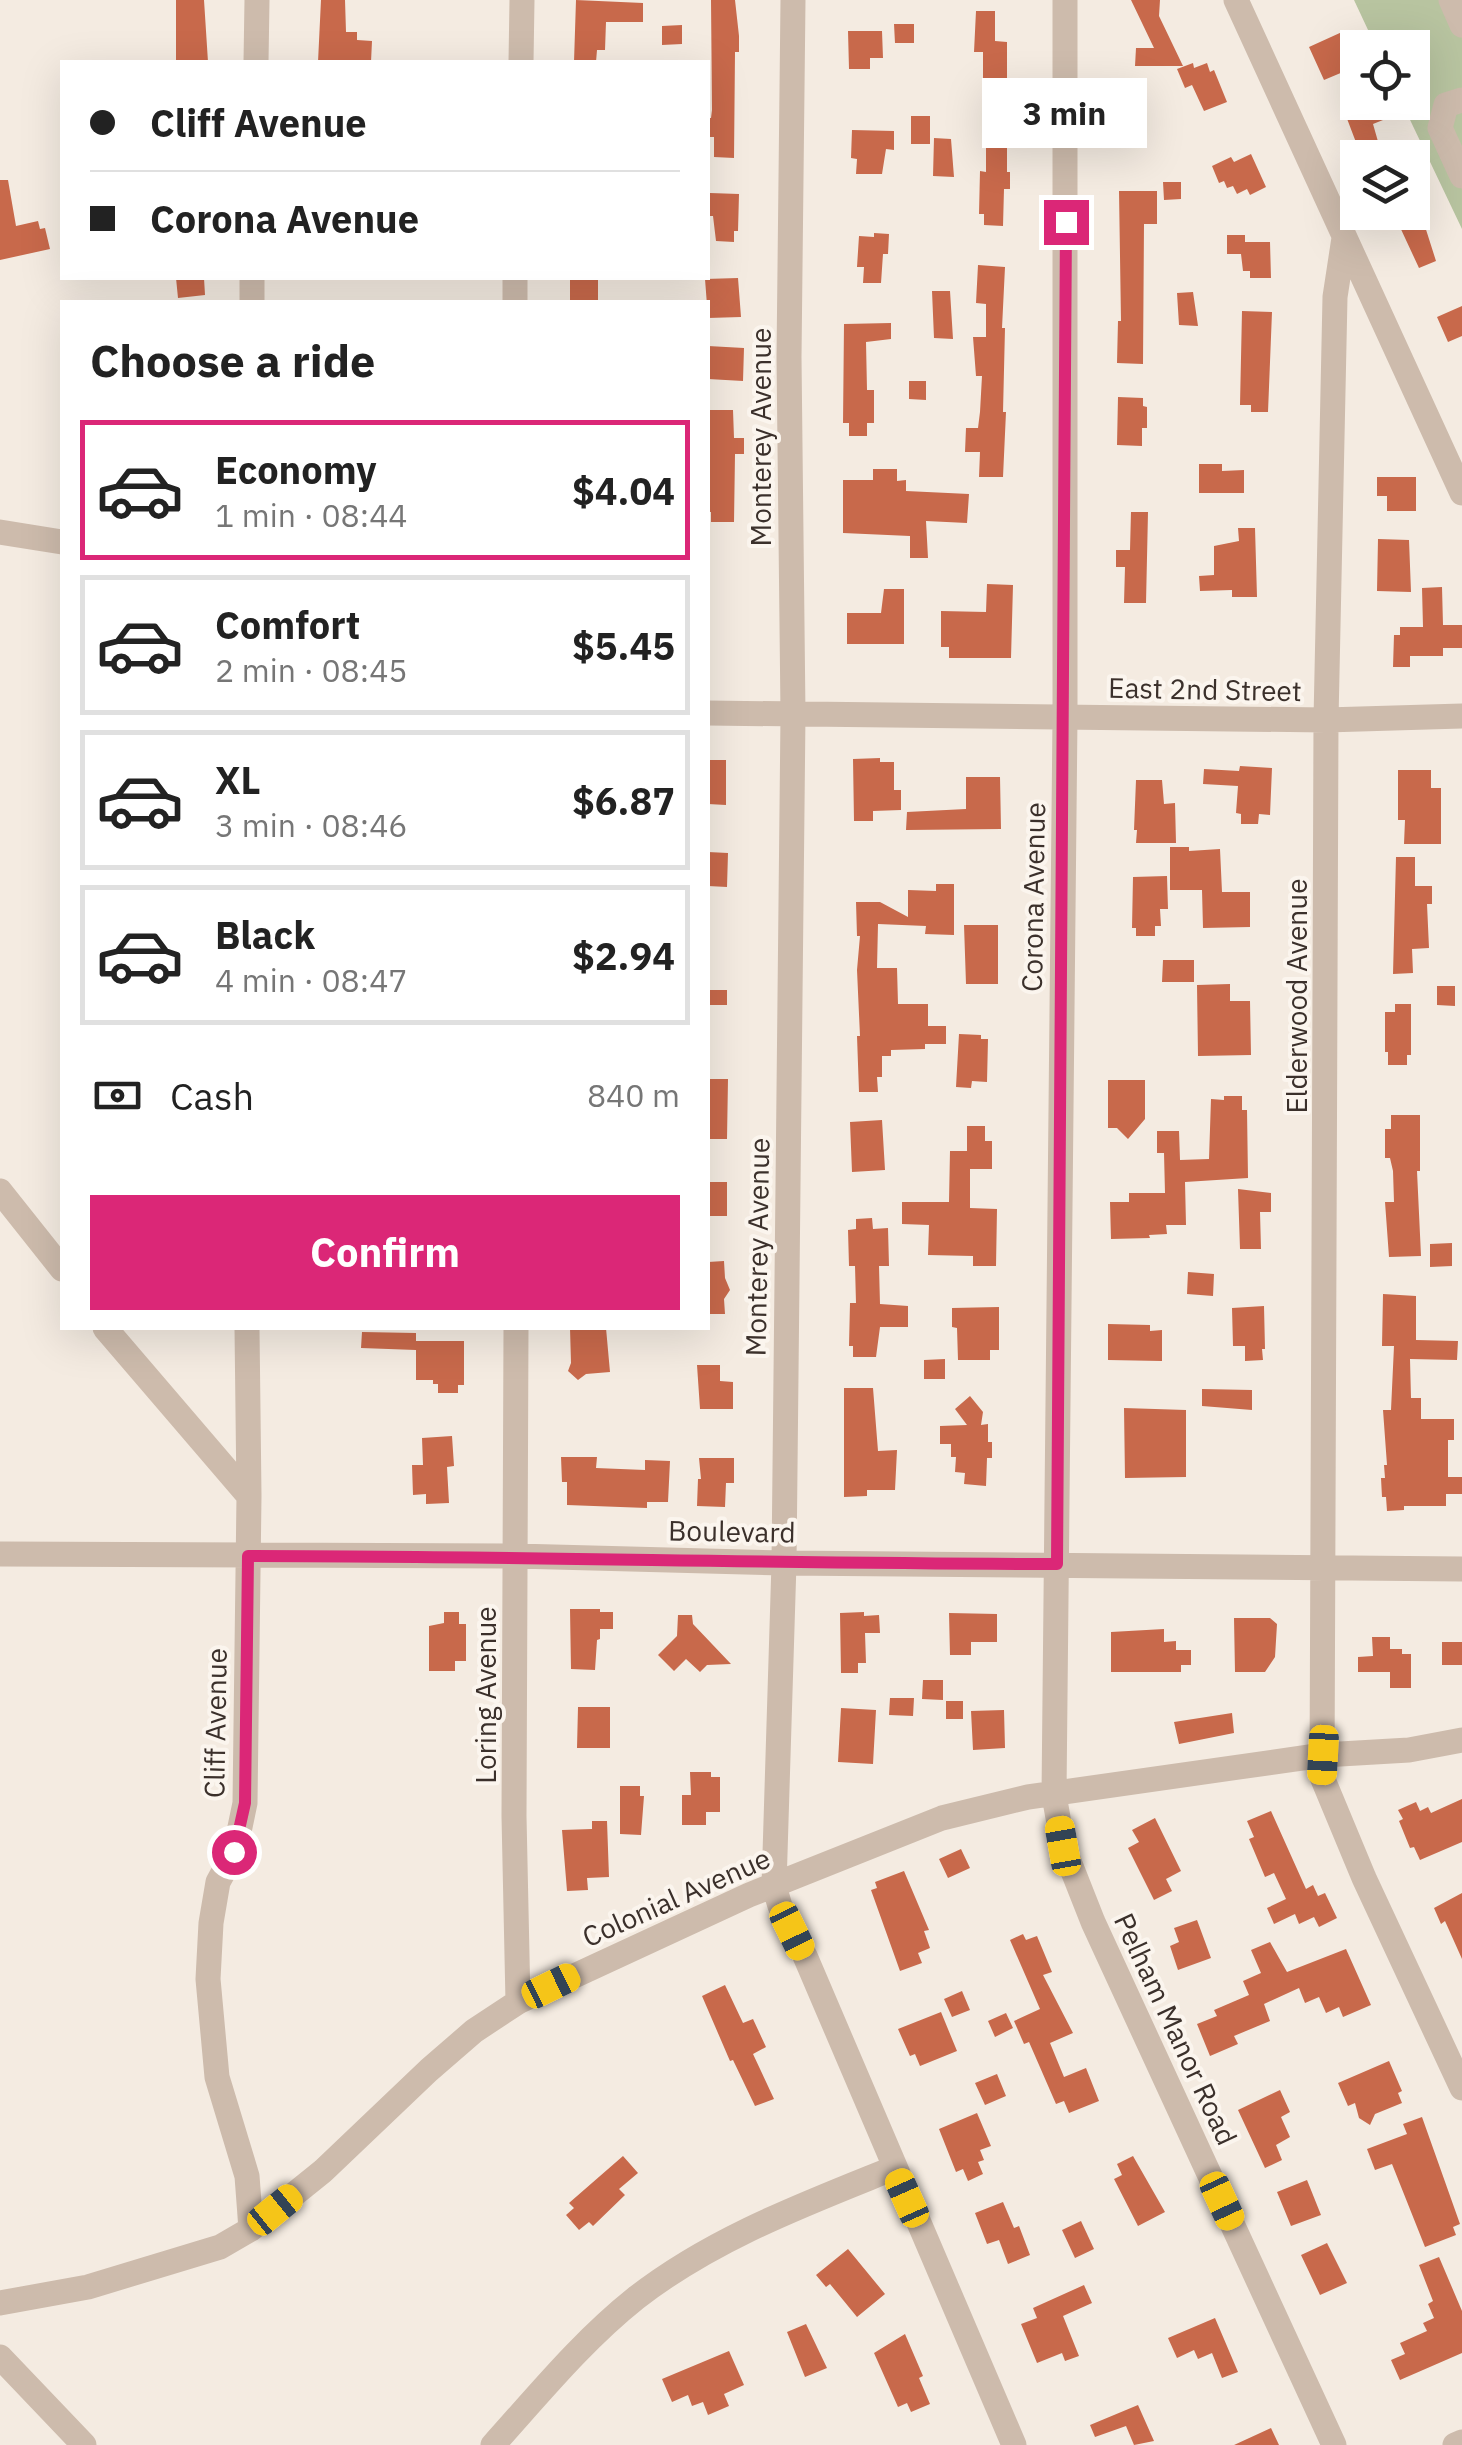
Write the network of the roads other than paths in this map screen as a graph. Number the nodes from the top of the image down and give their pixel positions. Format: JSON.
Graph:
{"nodes":[{"id":1,"x":257,"y":0,"type":"edge"},
{"id":2,"x":522,"y":0,"type":"edge"},
{"id":3,"x":793,"y":0,"type":"edge"},
{"id":4,"x":1065,"y":0,"type":"edge"},
{"id":5,"x":1236,"y":0,"type":"edge"},
{"id":6,"x":1451,"y":0,"type":"edge"},
{"id":7,"x":1462,"y":25,"type":"edge"},
{"id":8,"x":256,"y":60,"type":"edge"},
{"id":9,"x":521,"y":60,"type":"edge"},
{"id":10,"x":1462,"y":100,"type":"edge"},
{"id":11,"x":1462,"y":176,"type":"edge"},
{"id":12,"x":1344,"y":238,"type":"junction"},
{"id":13,"x":1462,"y":493,"type":"edge"},
{"id":14,"x":0,"y":532,"type":"edge"},
{"id":15,"x":60,"y":542,"type":"edge"},
{"id":16,"x":710,"y":714,"type":"edge"},
{"id":17,"x":793,"y":714,"type":"junction"},
{"id":18,"x":1462,"y":716,"type":"edge"},
{"id":19,"x":1065,"y":718,"type":"junction"},
{"id":20,"x":1326,"y":720,"type":"junction"},
{"id":21,"x":0,"y":1191,"type":"edge"},
{"id":22,"x":60,"y":1266,"type":"edge"},
{"id":23,"x":108,"y":1330,"type":"edge"},
{"id":24,"x":247,"y":1330,"type":"edge"},
{"id":25,"x":516,"y":1330,"type":"edge"},
{"id":26,"x":249,"y":1496,"type":"junction"},
{"id":27,"x":0,"y":1554,"type":"edge"},
{"id":28,"x":248,"y":1556,"type":"junction"},
{"id":29,"x":516,"y":1556,"type":"junction"},
{"id":30,"x":784,"y":1563,"type":"junction"},
{"id":31,"x":1057,"y":1564,"type":"junction"},
{"id":32,"x":1323,"y":1568,"type":"junction"},
{"id":33,"x":1462,"y":1569,"type":"edge"},
{"id":34,"x":1462,"y":1740,"type":"edge"},
{"id":35,"x":1323,"y":1755,"type":"junction"},
{"id":36,"x":1054,"y":1795,"type":"junction"},
{"id":37,"x":774,"y":1886,"type":"junction"},
{"id":38,"x":518,"y":2002,"type":"junction"},
{"id":39,"x":1462,"y":2088,"type":"edge"},
{"id":40,"x":894,"y":2168,"type":"junction"},
{"id":41,"x":251,"y":2229,"type":"junction"},
{"id":42,"x":0,"y":2303,"type":"edge"},
{"id":43,"x":0,"y":2357,"type":"edge"},
{"id":44,"x":84,"y":2445,"type":"edge"},
{"id":45,"x":493,"y":2445,"type":"edge"},
{"id":46,"x":1014,"y":2445,"type":"edge"},
{"id":47,"x":1334,"y":2445,"type":"edge"}],
"edges":[{"from":1,"to":8,"type":"street"},
{"from":2,"to":9,"type":"street"},
{"from":3,"to":17,"type":"street","name":"Monterey Avenue"},
{"from":4,"to":19,"type":"street","name":"Corona Avenue"},
{"from":5,"to":12,"type":"street"},
{"from":6,"to":7,"type":"street"},
{"from":10,"to":11,"type":"street"},
{"from":12,"to":13,"type":"street"},
{"from":12,"to":20,"type":"street","name":"Elderwood Avenue"},
{"from":14,"to":15,"type":"street"},
{"from":16,"to":17,"type":"street","name":"East 2nd Street"},
{"from":17,"to":19,"type":"street","name":"East 2nd Street"},
{"from":17,"to":30,"type":"street","name":"Monterey Avenue"},
{"from":18,"to":20,"type":"street","name":"East 2nd Street"},
{"from":19,"to":20,"type":"street","name":"East 2nd Street"},
{"from":19,"to":31,"type":"street","name":"Corona Avenue"},
{"from":20,"to":32,"type":"street","name":"Elderwood Avenue"},
{"from":21,"to":22,"type":"street"},
{"from":23,"to":26,"type":"street"},
{"from":24,"to":26,"type":"street","name":"Cliff Avenue"},
{"from":25,"to":29,"type":"street","name":"Loring Avenue"},
{"from":26,"to":28,"type":"street","name":"Cliff Avenue"},
{"from":27,"to":28,"type":"street","name":"Boulevard"},
{"from":28,"to":29,"type":"street","name":"Boulevard"},
{"from":28,"to":41,"type":"street","name":"Cliff Avenue"},
{"from":29,"to":30,"type":"street","name":"Boulevard"},
{"from":29,"to":38,"type":"street","name":"Loring Avenue"},
{"from":30,"to":31,"type":"street","name":"Boulevard"},
{"from":30,"to":37,"type":"street","name":"Monterey Avenue"},
{"from":31,"to":32,"type":"street","name":"Boulevard"},
{"from":31,"to":36,"type":"street","name":"Corona Avenue"},
{"from":32,"to":33,"type":"street","name":"Boulevard"},
{"from":32,"to":35,"type":"street","name":"Elderwood Avenue"},
{"from":34,"to":35,"type":"street","name":"Colonial Avenue"},
{"from":35,"to":36,"type":"street","name":"Colonial Avenue"},
{"from":35,"to":39,"type":"street","name":"Elderwood Avenue"},
{"from":36,"to":37,"type":"street","name":"Colonial Avenue"},
{"from":36,"to":47,"type":"street","name":"Pelham Manor Road"},
{"from":37,"to":38,"type":"street","name":"Colonial Avenue"},
{"from":37,"to":40,"type":"street","name":"Monterey Avenue"},
{"from":38,"to":41,"type":"street","name":"Colonial Avenue"},
{"from":40,"to":45,"type":"street"},
{"from":40,"to":46,"type":"street","name":"Monterey Avenue"},
{"from":41,"to":42,"type":"street","name":"Colonial Avenue"},
{"from":43,"to":44,"type":"street"}]}
